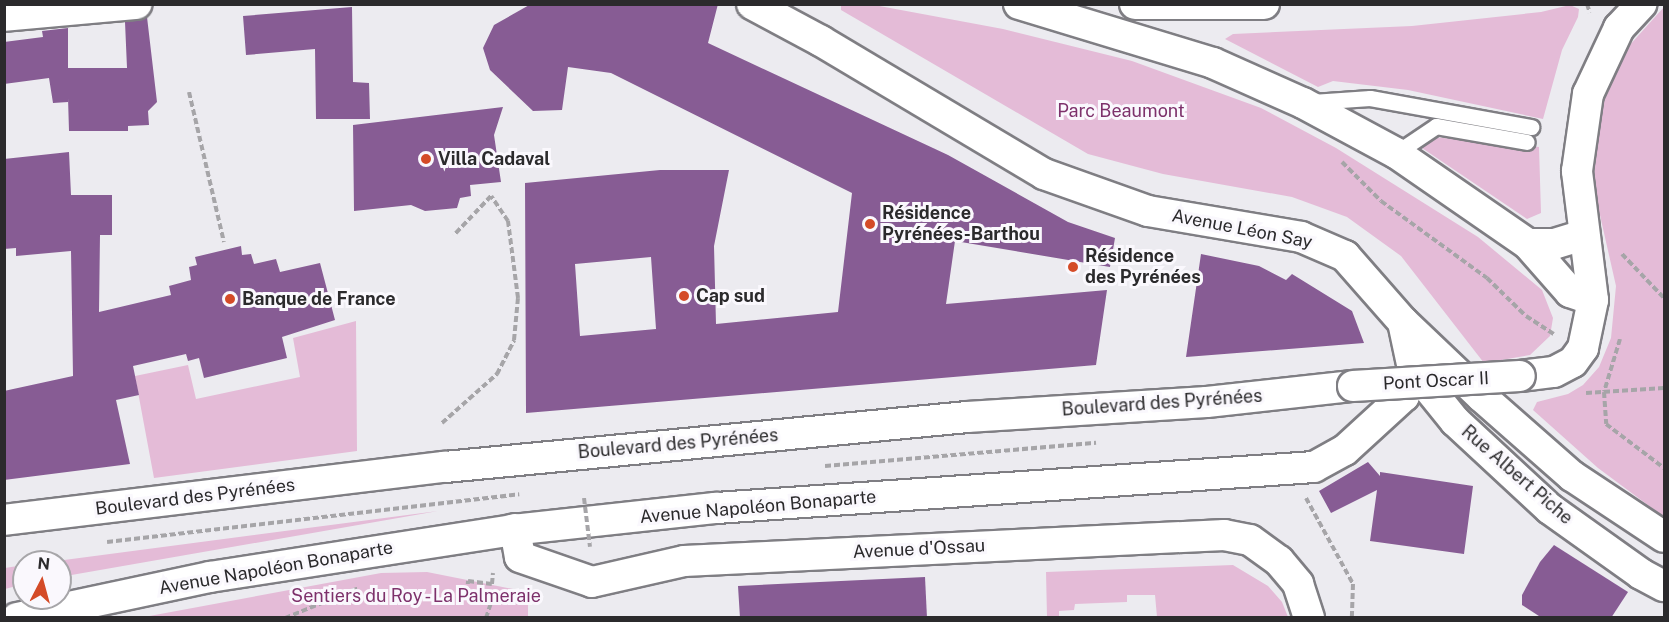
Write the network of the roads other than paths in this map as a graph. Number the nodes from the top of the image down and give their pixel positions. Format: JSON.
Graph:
{"nodes":[{"id":1,"x":1019,"y":4,"type":"edge"},
{"id":2,"x":1135,"y":4,"type":"edge"},
{"id":3,"x":1264,"y":4,"type":"edge"},
{"id":4,"x":1641,"y":4,"type":"edge"},
{"id":5,"x":134,"y":5,"type":"edge"},
{"id":6,"x":758,"y":5,"type":"edge"},
{"id":7,"x":1197,"y":6,"type":"junction"},
{"id":8,"x":4,"y":16,"type":"edge"},
{"id":9,"x":1188,"y":55,"type":"junction"},
{"id":10,"x":1303,"y":103,"type":"junction"},
{"id":11,"x":1396,"y":153,"type":"junction"},
{"id":12,"x":1583,"y":235,"type":"junction"},
{"id":13,"x":1528,"y":244,"type":"junction"},
{"id":14,"x":1593,"y":300,"type":"junction"},
{"id":15,"x":1403,"y":322,"type":"junction"},
{"id":16,"x":1413,"y":369,"type":"junction"},
{"id":17,"x":1353,"y":386,"type":"joint"},
{"id":18,"x":4,"y":520,"type":"edge"},
{"id":19,"x":515,"y":530,"type":"junction"},
{"id":20,"x":1665,"y":537,"type":"edge"},
{"id":21,"x":1665,"y":586,"type":"edge"},
{"id":22,"x":17,"y":618,"type":"edge"},
{"id":23,"x":1310,"y":618,"type":"edge"}],
"edges":[{"from":1,"to":9,"type":"street"},
{"from":2,"to":7,"type":"street"},
{"from":3,"to":7,"type":"street"},
{"from":4,"to":12,"type":"street"},
{"from":5,"to":8,"type":"street"},
{"from":6,"to":15,"type":"street","name":"Avenue Léon Say"},
{"from":7,"to":9,"type":"street"},
{"from":9,"to":10,"type":"street"},
{"from":10,"to":11,"type":"street"},
{"from":10,"to":11,"type":"lane"},
{"from":11,"to":13,"type":"street"},
{"from":12,"to":13,"type":"street"},
{"from":12,"to":14,"type":"street"},
{"from":13,"to":14,"type":"street"},
{"from":14,"to":17,"type":"street","name":"Pont Oscar II","bridge":true},
{"from":15,"to":16,"type":"street"},
{"from":15,"to":20,"type":"street","name":"Avenue Léon Say"},
{"from":16,"to":19,"type":"street","name":"Avenue Napoléon Bonaparte"},
{"from":16,"to":21,"type":"street","name":"Rue Albert Piche"},
{"from":17,"to":18,"type":"street","name":"Boulevard des Pyrénées"},
{"from":19,"to":22,"type":"street","name":"Avenue Napoléon Bonaparte"},
{"from":19,"to":23,"type":"street","name":"Avenue d'Ossau"}]}
